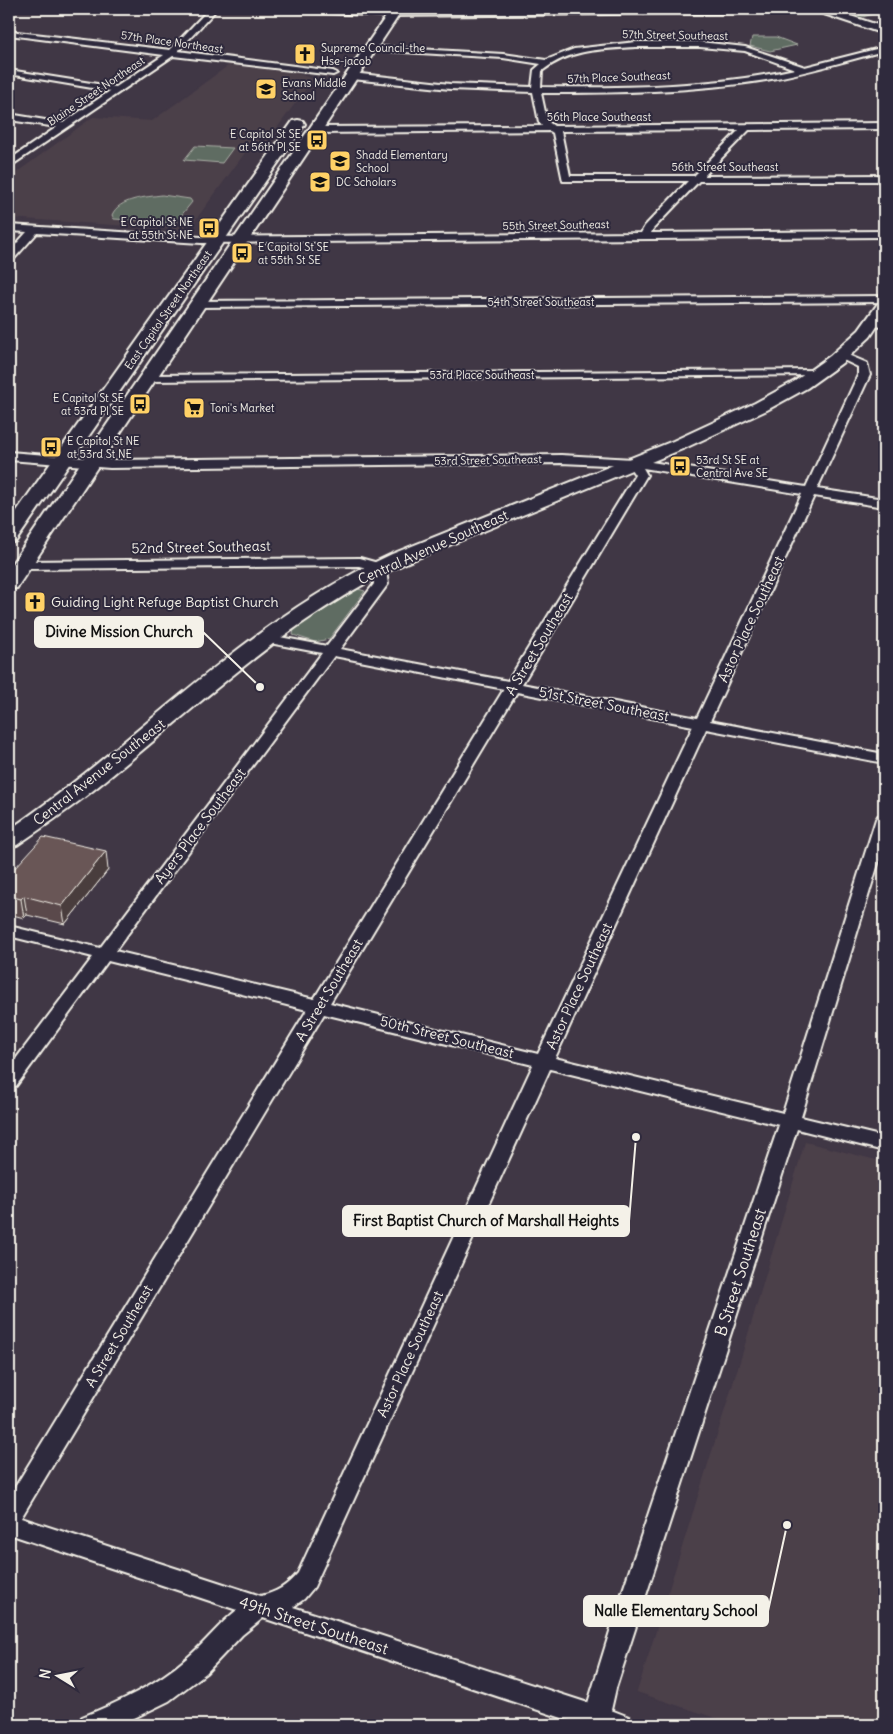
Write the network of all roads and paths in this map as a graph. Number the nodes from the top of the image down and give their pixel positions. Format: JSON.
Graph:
{"nodes":[{"id":1,"x":213,"y":9,"type":"edge"},
{"id":2,"x":281,"y":9,"type":"edge"},
{"id":3,"x":821,"y":9,"type":"edge"},
{"id":4,"x":395,"y":11,"type":"edge"},
{"id":5,"x":374,"y":15,"type":"edge"},
{"id":6,"x":884,"y":31,"type":"edge"},
{"id":7,"x":9,"y":32,"type":"edge"},
{"id":8,"x":370,"y":48,"type":"junction"},
{"id":9,"x":884,"y":49,"type":"edge"},
{"id":10,"x":172,"y":53,"type":"junction"},
{"id":11,"x":343,"y":59,"type":"dead end"},
{"id":12,"x":546,"y":62,"type":"junction"},
{"id":13,"x":803,"y":69,"type":"junction"},
{"id":14,"x":9,"y":72,"type":"edge"},
{"id":15,"x":333,"y":73,"type":"junction"},
{"id":16,"x":352,"y":76,"type":"junction"},
{"id":17,"x":324,"y":86,"type":"dead end"},
{"id":18,"x":117,"y":90,"type":"junction"},
{"id":19,"x":537,"y":90,"type":"junction"},
{"id":20,"x":308,"y":110,"type":"dead end"},
{"id":21,"x":9,"y":117,"type":"edge"},
{"id":22,"x":64,"y":126,"type":"junction"},
{"id":23,"x":884,"y":126,"type":"edge"},
{"id":24,"x":747,"y":127,"type":"junction"},
{"id":25,"x":551,"y":128,"type":"junction"},
{"id":26,"x":315,"y":130,"type":"junction"},
{"id":27,"x":9,"y":164,"type":"edge"},
{"id":28,"x":884,"y":178,"type":"edge"},
{"id":29,"x":696,"y":179,"type":"junction"},
{"id":30,"x":9,"y":228,"type":"edge"},
{"id":31,"x":34,"y":230,"type":"junction"},
{"id":32,"x":884,"y":234,"type":"edge"},
{"id":33,"x":645,"y":236,"type":"junction"},
{"id":34,"x":229,"y":240,"type":"junction"},
{"id":35,"x":9,"y":258,"type":"edge"},
{"id":36,"x":198,"y":304,"type":"junction"},
{"id":37,"x":882,"y":312,"type":"edge"},
{"id":38,"x":841,"y":354,"type":"junction"},
{"id":39,"x":817,"y":373,"type":"junction"},
{"id":40,"x":148,"y":378,"type":"junction"},
{"id":41,"x":9,"y":456,"type":"edge"},
{"id":42,"x":62,"y":461,"type":"junction"},
{"id":43,"x":89,"y":463,"type":"junction"},
{"id":44,"x":633,"y":463,"type":"junction"},
{"id":45,"x":811,"y":491,"type":"junction"},
{"id":46,"x":884,"y":503,"type":"edge"},
{"id":47,"x":9,"y":537,"type":"edge"},
{"id":48,"x":22,"y":565,"type":"junction"},
{"id":49,"x":380,"y":568,"type":"junction"},
{"id":50,"x":9,"y":584,"type":"edge"},
{"id":51,"x":264,"y":638,"type":"junction"},
{"id":52,"x":332,"y":651,"type":"junction"},
{"id":53,"x":513,"y":686,"type":"junction"},
{"id":54,"x":701,"y":723,"type":"junction"},
{"id":55,"x":884,"y":759,"type":"edge"},
{"id":56,"x":884,"y":819,"type":"edge"},
{"id":57,"x":9,"y":840,"type":"edge"},
{"id":58,"x":9,"y":931,"type":"edge"},
{"id":59,"x":104,"y":954,"type":"junction"},
{"id":60,"x":319,"y":1006,"type":"junction"},
{"id":61,"x":544,"y":1061,"type":"junction"},
{"id":62,"x":9,"y":1081,"type":"edge"},
{"id":63,"x":790,"y":1121,"type":"junction"},
{"id":64,"x":884,"y":1144,"type":"edge"},
{"id":65,"x":9,"y":1517,"type":"edge"},
{"id":66,"x":9,"y":1524,"type":"edge"},
{"id":67,"x":260,"y":1607,"type":"junction"},
{"id":68,"x":596,"y":1722,"type":"edge"},
{"id":69,"x":91,"y":1725,"type":"edge"},
{"id":70,"x":620,"y":1725,"type":"edge"}],
"edges":[{"from":1,"to":10,"type":"street","name":"Blaine Street Northeast"},
{"from":2,"to":5,"type":"street"},
{"from":3,"to":4,"type":"street"},
{"from":3,"to":6,"type":"main road"},
{"from":4,"to":5,"type":"street"},
{"from":4,"to":8,"type":"main road"},
{"from":7,"to":10,"type":"street","name":"57th Place Northeast"},
{"from":8,"to":12,"type":"street"},
{"from":8,"to":16,"type":"main road"},
{"from":9,"to":13,"type":"street","name":"57th Place Southeast"},
{"from":10,"to":15,"type":"street","name":"57th Place Northeast"},
{"from":10,"to":18,"type":"street","name":"Blaine Street Northeast"},
{"from":11,"to":15,"type":"main road"},
{"from":12,"to":13,"type":"street","name":"57th Street Southeast"},
{"from":12,"to":19,"type":"street"},
{"from":13,"to":19,"type":"street","name":"57th Place Southeast"},
{"from":14,"to":18,"type":"street"},
{"from":15,"to":17,"type":"main road"},
{"from":16,"to":19,"type":"street","name":"57th Place Southeast"},
{"from":16,"to":26,"type":"main road"},
{"from":18,"to":22,"type":"street","name":"Blaine Street Northeast"},
{"from":19,"to":25,"type":"street"},
{"from":20,"to":34,"type":"main road","name":"East Capitol Street Northeast"},
{"from":21,"to":22,"type":"street"},
{"from":22,"to":27,"type":"street","name":"Blaine Street Northeast"},
{"from":23,"to":24,"type":"street","name":"56th Place Southeast"},
{"from":24,"to":25,"type":"street","name":"56th Place Southeast"},
{"from":24,"to":29,"type":"street"},
{"from":25,"to":26,"type":"street","name":"56th Place Southeast"},
{"from":25,"to":29,"type":"street","name":"56th Street Southeast"},
{"from":26,"to":34,"type":"main road"},
{"from":28,"to":29,"type":"street","name":"56th Street Southeast"},
{"from":29,"to":33,"type":"street"},
{"from":30,"to":31,"type":"street","name":"55th Street Southeast"},
{"from":31,"to":34,"type":"street","name":"55th Street Southeast"},
{"from":31,"to":35,"type":"street"},
{"from":32,"to":33,"type":"street","name":"55th Street Southeast"},
{"from":33,"to":34,"type":"street","name":"55th Street Southeast"},
{"from":34,"to":36,"type":"main road"},
{"from":34,"to":42,"type":"main road","name":"East Capitol Street Northeast"},
{"from":36,"to":37,"type":"street","name":"54th Street Southeast"},
{"from":36,"to":40,"type":"main road"},
{"from":37,"to":38,"type":"main road","name":"Central Avenue Southeast"},
{"from":38,"to":39,"type":"main road","name":"Central Avenue Southeast"},
{"from":38,"to":45,"type":"street","name":"Astor Place Southeast"},
{"from":39,"to":40,"type":"street","name":"53rd Place Southeast"},
{"from":39,"to":44,"type":"main road","name":"Central Avenue Southeast"},
{"from":40,"to":43,"type":"main road"},
{"from":41,"to":42,"type":"street","name":"53rd Street Southeast"},
{"from":42,"to":43,"type":"street","name":"53rd Street Southeast"},
{"from":42,"to":47,"type":"main road","name":"East Capitol Street Northeast"},
{"from":43,"to":44,"type":"street","name":"53rd Street Southeast"},
{"from":43,"to":48,"type":"main road"},
{"from":44,"to":45,"type":"street","name":"53rd Street Southeast"},
{"from":44,"to":49,"type":"main road","name":"Central Avenue Southeast"},
{"from":44,"to":53,"type":"street","name":"A Street Southeast"},
{"from":45,"to":46,"type":"street","name":"53rd Street Southeast"},
{"from":45,"to":54,"type":"street","name":"Astor Place Southeast"},
{"from":48,"to":49,"type":"street","name":"52nd Street Southeast"},
{"from":48,"to":50,"type":"main road"},
{"from":49,"to":51,"type":"main road","name":"Central Avenue Southeast"},
{"from":49,"to":52,"type":"street","name":"Ayers Place Southeast"},
{"from":51,"to":52,"type":"street","name":"51st Street Southeast"},
{"from":51,"to":57,"type":"main road","name":"Central Avenue Southeast"},
{"from":52,"to":53,"type":"street","name":"51st Street Southeast"},
{"from":52,"to":59,"type":"street","name":"Ayers Place Southeast"},
{"from":53,"to":54,"type":"street","name":"51st Street Southeast"},
{"from":53,"to":60,"type":"street","name":"A Street Southeast"},
{"from":54,"to":55,"type":"street","name":"51st Street Southeast"},
{"from":54,"to":61,"type":"street","name":"Astor Place Southeast"},
{"from":56,"to":63,"type":"street","name":"B Street Southeast"},
{"from":58,"to":59,"type":"street","name":"50th Street Southeast"},
{"from":59,"to":60,"type":"street","name":"50th Street Southeast"},
{"from":59,"to":62,"type":"street","name":"Ayers Place Southeast"},
{"from":60,"to":61,"type":"street","name":"50th Street Southeast"},
{"from":60,"to":65,"type":"street","name":"A Street Southeast"},
{"from":61,"to":63,"type":"street","name":"50th Street Southeast"},
{"from":61,"to":67,"type":"street","name":"Astor Place Southeast"},
{"from":63,"to":64,"type":"street","name":"50th Street Southeast"},
{"from":63,"to":68,"type":"street","name":"B Street Southeast"},
{"from":66,"to":67,"type":"street","name":"49th Street Southeast"},
{"from":67,"to":68,"type":"street","name":"49th Street Southeast"},
{"from":67,"to":69,"type":"street","name":"Astor Place Southeast"},
{"from":68,"to":70,"type":"street","name":"49th Street Southeast"}]}
